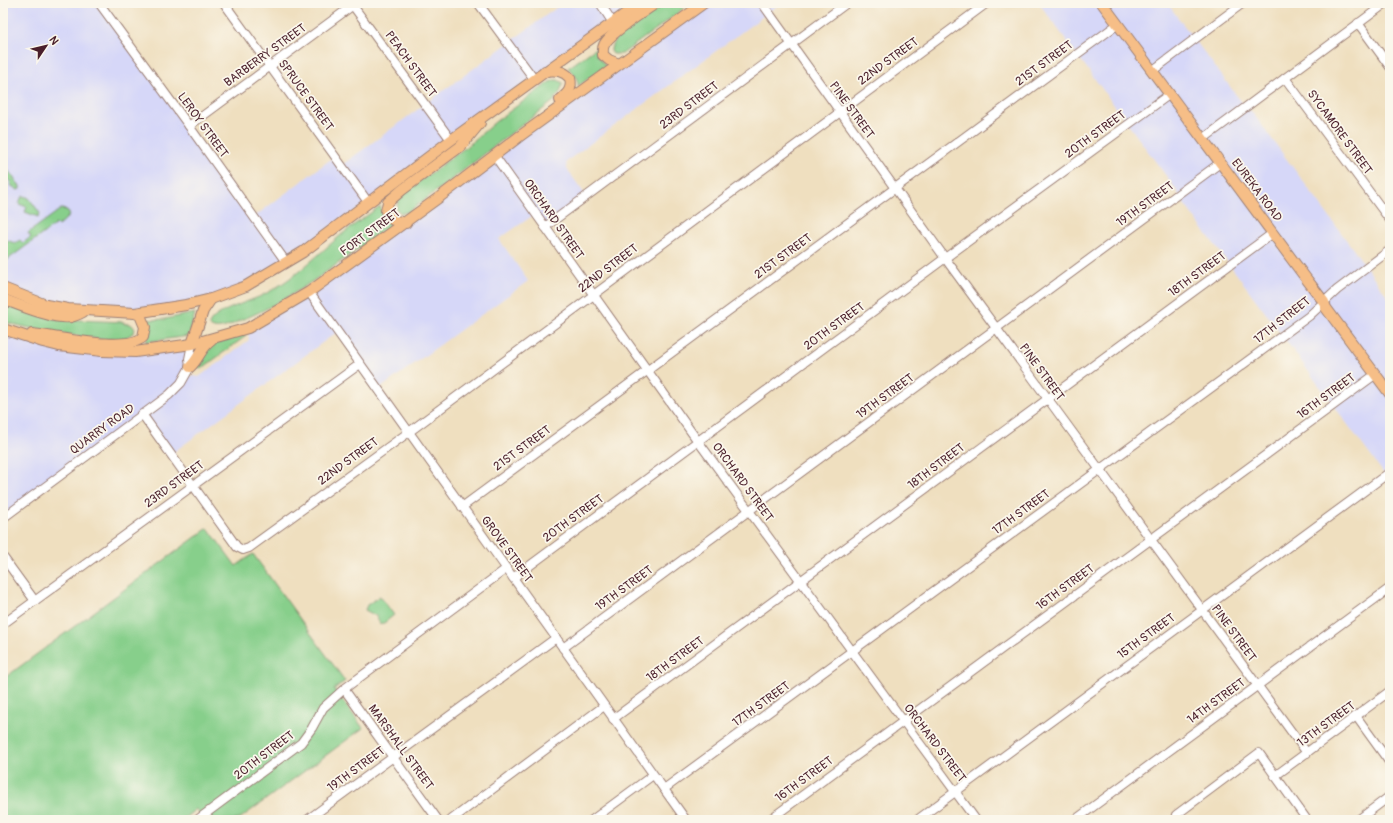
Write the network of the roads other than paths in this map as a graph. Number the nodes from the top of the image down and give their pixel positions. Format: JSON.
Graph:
{"nodes":[{"id":1,"x":100,"y":3,"type":"edge"},
{"id":2,"x":224,"y":3,"type":"edge"},
{"id":3,"x":478,"y":3,"type":"edge"},
{"id":4,"x":600,"y":3,"type":"edge"},
{"id":5,"x":640,"y":3,"type":"edge"},
{"id":6,"x":656,"y":3,"type":"edge"},
{"id":7,"x":695,"y":3,"type":"edge"},
{"id":8,"x":704,"y":3,"type":"edge"},
{"id":9,"x":762,"y":3,"type":"edge"},
{"id":10,"x":847,"y":3,"type":"edge"},
{"id":11,"x":987,"y":3,"type":"edge"},
{"id":12,"x":1102,"y":3,"type":"edge"},
{"id":13,"x":1243,"y":3,"type":"edge"},
{"id":14,"x":1386,"y":3,"type":"edge"},
{"id":15,"x":353,"y":4,"type":"edge"},
{"id":16,"x":683,"y":18,"type":"junction"},
{"id":17,"x":613,"y":22,"type":"junction"},
{"id":18,"x":1118,"y":24,"type":"junction"},
{"id":19,"x":1358,"y":24,"type":"junction"},
{"id":20,"x":791,"y":44,"type":"junction"},
{"id":21,"x":618,"y":64,"type":"junction"},
{"id":22,"x":270,"y":66,"type":"junction"},
{"id":23,"x":1390,"y":67,"type":"edge"},
{"id":24,"x":544,"y":71,"type":"junction"},
{"id":25,"x":1152,"y":71,"type":"junction"},
{"id":26,"x":1285,"y":78,"type":"junction"},
{"id":27,"x":534,"y":79,"type":"junction"},
{"id":28,"x":1170,"y":94,"type":"junction"},
{"id":29,"x":491,"y":111,"type":"junction"},
{"id":30,"x":839,"y":112,"type":"junction"},
{"id":31,"x":189,"y":126,"type":"junction"},
{"id":32,"x":1203,"y":139,"type":"junction"},
{"id":33,"x":451,"y":140,"type":"junction"},
{"id":34,"x":494,"y":155,"type":"junction"},
{"id":35,"x":1220,"y":163,"type":"junction"},
{"id":36,"x":469,"y":175,"type":"junction"},
{"id":37,"x":894,"y":188,"type":"junction"},
{"id":38,"x":368,"y":202,"type":"junction"},
{"id":39,"x":1390,"y":220,"type":"edge"},
{"id":40,"x":406,"y":222,"type":"junction"},
{"id":41,"x":545,"y":227,"type":"junction"},
{"id":42,"x":1273,"y":233,"type":"junction"},
{"id":43,"x":1390,"y":250,"type":"edge"},
{"id":44,"x":945,"y":258,"type":"junction"},
{"id":45,"x":286,"y":262,"type":"junction"},
{"id":46,"x":3,"y":288,"type":"edge"},
{"id":47,"x":309,"y":292,"type":"junction"},
{"id":48,"x":592,"y":294,"type":"junction"},
{"id":49,"x":3,"y":299,"type":"edge"},
{"id":50,"x":211,"y":299,"type":"junction"},
{"id":51,"x":1324,"y":302,"type":"junction"},
{"id":52,"x":87,"y":311,"type":"junction"},
{"id":53,"x":135,"y":313,"type":"junction"},
{"id":54,"x":3,"y":329,"type":"edge"},
{"id":55,"x":996,"y":329,"type":"junction"},
{"id":56,"x":17,"y":334,"type":"junction"},
{"id":57,"x":215,"y":338,"type":"junction"},
{"id":58,"x":192,"y":344,"type":"junction"},
{"id":59,"x":360,"y":364,"type":"junction"},
{"id":60,"x":190,"y":367,"type":"junction"},
{"id":61,"x":647,"y":371,"type":"junction"},
{"id":62,"x":1376,"y":374,"type":"junction"},
{"id":63,"x":1390,"y":394,"type":"edge"},
{"id":64,"x":1047,"y":399,"type":"junction"},
{"id":65,"x":142,"y":414,"type":"junction"},
{"id":66,"x":409,"y":432,"type":"junction"},
{"id":67,"x":698,"y":441,"type":"junction"},
{"id":68,"x":1100,"y":469,"type":"junction"},
{"id":69,"x":1390,"y":472,"type":"edge"},
{"id":70,"x":193,"y":485,"type":"junction"},
{"id":71,"x":462,"y":507,"type":"junction"},
{"id":72,"x":749,"y":511,"type":"junction"},
{"id":73,"x":3,"y":518,"type":"edge"},
{"id":74,"x":1151,"y":540,"type":"junction"},
{"id":75,"x":3,"y":557,"type":"edge"},
{"id":76,"x":506,"y":569,"type":"junction"},
{"id":77,"x":513,"y":578,"type":"junction"},
{"id":78,"x":801,"y":582,"type":"junction"},
{"id":79,"x":1390,"y":588,"type":"edge"},
{"id":80,"x":35,"y":601,"type":"junction"},
{"id":81,"x":1202,"y":610,"type":"junction"},
{"id":82,"x":3,"y":624,"type":"edge"},
{"id":83,"x":556,"y":638,"type":"junction"},
{"id":84,"x":563,"y":648,"type":"junction"},
{"id":85,"x":853,"y":651,"type":"junction"},
{"id":86,"x":1258,"y":685,"type":"junction"},
{"id":87,"x":344,"y":689,"type":"junction"},
{"id":88,"x":1390,"y":691,"type":"edge"},
{"id":89,"x":604,"y":706,"type":"junction"},
{"id":90,"x":1356,"y":716,"type":"junction"},
{"id":91,"x":613,"y":719,"type":"junction"},
{"id":92,"x":903,"y":721,"type":"junction"},
{"id":93,"x":1307,"y":753,"type":"junction"},
{"id":94,"x":392,"y":757,"type":"junction"},
{"id":95,"x":1390,"y":763,"type":"edge"},
{"id":96,"x":653,"y":775,"type":"junction"},
{"id":97,"x":1275,"y":776,"type":"junction"},
{"id":98,"x":664,"y":790,"type":"junction"},
{"id":99,"x":956,"y":791,"type":"junction"},
{"id":100,"x":1390,"y":796,"type":"edge"},
{"id":101,"x":1177,"y":818,"type":"edge"},
{"id":102,"x":197,"y":820,"type":"edge"},
{"id":103,"x":307,"y":820,"type":"edge"},
{"id":104,"x":438,"y":820,"type":"edge"},
{"id":105,"x":451,"y":820,"type":"edge"},
{"id":106,"x":592,"y":820,"type":"edge"},
{"id":107,"x":686,"y":820,"type":"edge"},
{"id":108,"x":769,"y":820,"type":"edge"},
{"id":109,"x":917,"y":820,"type":"edge"},
{"id":110,"x":976,"y":820,"type":"edge"},
{"id":111,"x":1075,"y":820,"type":"edge"},
{"id":112,"x":1307,"y":820,"type":"edge"},
{"id":113,"x":1358,"y":820,"type":"edge"}],
"edges":[{"from":1,"to":31,"type":"street","name":"LEROY STREET"},
{"from":2,"to":22,"type":"street","name":"SPRUCE STREET"},
{"from":3,"to":27,"type":"street"},
{"from":4,"to":17,"type":"street"},
{"from":5,"to":17,"type":"main road","name":"FORT STREET"},
{"from":6,"to":21,"type":"main road"},
{"from":7,"to":16,"type":"main road"},
{"from":8,"to":16,"type":"main road","name":"FORT STREET"},
{"from":9,"to":20,"type":"street","name":"PINE STREET"},
{"from":10,"to":20,"type":"street","name":"23RD STREET"},
{"from":11,"to":30,"type":"street","name":"22ND STREET"},
{"from":12,"to":18,"type":"main road","name":"EUREKA ROAD"},
{"from":13,"to":25,"type":"street"},
{"from":14,"to":19,"type":"street"},
{"from":15,"to":22,"type":"street","name":"BARBERRY STREET"},
{"from":15,"to":33,"type":"street","name":"PEACH STREET"},
{"from":16,"to":21,"type":"main road","name":"FORT STREET"},
{"from":17,"to":24,"type":"main road","name":"FORT STREET"},
{"from":18,"to":25,"type":"main road","name":"EUREKA ROAD"},
{"from":18,"to":37,"type":"street","name":"21ST STREET"},
{"from":19,"to":23,"type":"street"},
{"from":19,"to":26,"type":"street"},
{"from":20,"to":30,"type":"street","name":"PINE STREET"},
{"from":20,"to":41,"type":"street","name":"23RD STREET"},
{"from":21,"to":34,"type":"main road","name":"FORT STREET"},
{"from":22,"to":31,"type":"street","name":"BARBERRY STREET"},
{"from":22,"to":38,"type":"street","name":"SPRUCE STREET"},
{"from":24,"to":27,"type":"main road","name":"FORT STREET"},
{"from":24,"to":36,"type":"main road"},
{"from":25,"to":28,"type":"main road","name":"EUREKA ROAD"},
{"from":26,"to":32,"type":"street"},
{"from":26,"to":39,"type":"street","name":"SYCAMORE STREET"},
{"from":27,"to":29,"type":"main road","name":"FORT STREET"},
{"from":28,"to":32,"type":"main road","name":"EUREKA ROAD"},
{"from":28,"to":44,"type":"street","name":"20TH STREET"},
{"from":29,"to":33,"type":"main road","name":"FORT STREET"},
{"from":29,"to":40,"type":"main road"},
{"from":30,"to":37,"type":"street","name":"PINE STREET"},
{"from":30,"to":48,"type":"street","name":"22ND STREET"},
{"from":31,"to":45,"type":"street","name":"LEROY STREET"},
{"from":32,"to":35,"type":"main road","name":"EUREKA ROAD"},
{"from":33,"to":38,"type":"main road","name":"FORT STREET"},
{"from":34,"to":36,"type":"main road","name":"FORT STREET"},
{"from":34,"to":41,"type":"street","name":"ORCHARD STREET"},
{"from":35,"to":42,"type":"main road","name":"EUREKA ROAD"},
{"from":35,"to":55,"type":"street","name":"19TH STREET"},
{"from":36,"to":40,"type":"main road","name":"FORT STREET"},
{"from":37,"to":44,"type":"street","name":"PINE STREET"},
{"from":37,"to":61,"type":"street","name":"21ST STREET"},
{"from":38,"to":45,"type":"main road","name":"FORT STREET"},
{"from":40,"to":47,"type":"main road","name":"FORT STREET"},
{"from":41,"to":48,"type":"street","name":"ORCHARD STREET"},
{"from":42,"to":51,"type":"main road","name":"EUREKA ROAD"},
{"from":42,"to":64,"type":"street","name":"18TH STREET"},
{"from":43,"to":51,"type":"street","name":"17TH STREET"},
{"from":44,"to":55,"type":"street","name":"PINE STREET"},
{"from":44,"to":67,"type":"street","name":"20TH STREET"},
{"from":45,"to":50,"type":"main road","name":"FORT STREET"},
{"from":46,"to":52,"type":"main road","name":"FORT STREET"},
{"from":47,"to":57,"type":"main road","name":"FORT STREET"},
{"from":47,"to":59,"type":"street","name":"GROVE STREET"},
{"from":48,"to":61,"type":"street","name":"ORCHARD STREET"},
{"from":48,"to":66,"type":"street","name":"22ND STREET"},
{"from":49,"to":52,"type":"main road"},
{"from":50,"to":53,"type":"main road","name":"FORT STREET"},
{"from":50,"to":58,"type":"main road"},
{"from":51,"to":62,"type":"main road","name":"EUREKA ROAD"},
{"from":51,"to":68,"type":"street","name":"17TH STREET"},
{"from":52,"to":53,"type":"main road","name":"FORT STREET"},
{"from":53,"to":56,"type":"main road"},
{"from":54,"to":56,"type":"main road","name":"FORT STREET"},
{"from":55,"to":64,"type":"street","name":"PINE STREET"},
{"from":55,"to":72,"type":"street","name":"19TH STREET"},
{"from":56,"to":58,"type":"main road","name":"FORT STREET"},
{"from":57,"to":58,"type":"main road","name":"FORT STREET"},
{"from":57,"to":60,"type":"main road"},
{"from":58,"to":60,"type":"street","name":"QUARRY ROAD"},
{"from":59,"to":66,"type":"street","name":"GROVE STREET"},
{"from":59,"to":70,"type":"street","name":"23RD STREET"},
{"from":60,"to":65,"type":"street","name":"QUARRY ROAD"},
{"from":61,"to":67,"type":"street","name":"ORCHARD STREET"},
{"from":61,"to":71,"type":"street","name":"21ST STREET"},
{"from":62,"to":63,"type":"main road","name":"EUREKA ROAD"},
{"from":62,"to":74,"type":"street","name":"16TH STREET"},
{"from":64,"to":68,"type":"street","name":"PINE STREET"},
{"from":64,"to":78,"type":"street","name":"18TH STREET"},
{"from":65,"to":70,"type":"street"},
{"from":65,"to":73,"type":"street","name":"QUARRY ROAD"},
{"from":66,"to":70,"type":"street","name":"22ND STREET"},
{"from":66,"to":71,"type":"street","name":"GROVE STREET"},
{"from":67,"to":72,"type":"street","name":"ORCHARD STREET"},
{"from":67,"to":77,"type":"street","name":"20TH STREET"},
{"from":68,"to":74,"type":"street","name":"PINE STREET"},
{"from":68,"to":85,"type":"street","name":"17TH STREET"},
{"from":69,"to":81,"type":"street","name":"15TH STREET"},
{"from":70,"to":80,"type":"street","name":"23RD STREET"},
{"from":71,"to":76,"type":"street","name":"GROVE STREET"},
{"from":72,"to":78,"type":"street","name":"ORCHARD STREET"},
{"from":72,"to":84,"type":"street","name":"19TH STREET"},
{"from":74,"to":81,"type":"street","name":"PINE STREET"},
{"from":74,"to":92,"type":"street","name":"16TH STREET"},
{"from":75,"to":80,"type":"street"},
{"from":76,"to":77,"type":"street","name":"GROVE STREET"},
{"from":76,"to":87,"type":"street","name":"20TH STREET"},
{"from":77,"to":83,"type":"street","name":"GROVE STREET"},
{"from":78,"to":85,"type":"street","name":"ORCHARD STREET"},
{"from":78,"to":91,"type":"street","name":"18TH STREET"},
{"from":79,"to":86,"type":"street","name":"14TH STREET"},
{"from":80,"to":82,"type":"street","name":"23RD STREET"},
{"from":81,"to":86,"type":"street","name":"PINE STREET"},
{"from":81,"to":99,"type":"street","name":"15TH STREET"},
{"from":83,"to":84,"type":"street","name":"GROVE STREET"},
{"from":83,"to":94,"type":"street","name":"19TH STREET"},
{"from":84,"to":89,"type":"street","name":"GROVE STREET"},
{"from":85,"to":92,"type":"street","name":"ORCHARD STREET"},
{"from":85,"to":98,"type":"street","name":"17TH STREET"},
{"from":86,"to":93,"type":"street","name":"PINE STREET"},
{"from":86,"to":111,"type":"street","name":"14TH STREET"},
{"from":87,"to":94,"type":"street","name":"MARSHALL STREET"},
{"from":87,"to":102,"type":"street","name":"20TH STREET"},
{"from":88,"to":90,"type":"street","name":"13TH STREET"},
{"from":89,"to":91,"type":"street","name":"GROVE STREET"},
{"from":89,"to":105,"type":"street"},
{"from":90,"to":93,"type":"street","name":"13TH STREET"},
{"from":90,"to":95,"type":"street"},
{"from":91,"to":96,"type":"street","name":"GROVE STREET"},
{"from":92,"to":99,"type":"street","name":"ORCHARD STREET"},
{"from":92,"to":108,"type":"street","name":"16TH STREET"},
{"from":93,"to":97,"type":"street","name":"13TH STREET"},
{"from":94,"to":103,"type":"street","name":"19TH STREET"},
{"from":94,"to":104,"type":"street","name":"MARSHALL STREET"},
{"from":96,"to":98,"type":"street","name":"GROVE STREET"},
{"from":96,"to":106,"type":"street"},
{"from":97,"to":101,"type":"street"},
{"from":97,"to":112,"type":"street"},
{"from":98,"to":107,"type":"street","name":"GROVE STREET"},
{"from":99,"to":109,"type":"street","name":"15TH STREET"},
{"from":99,"to":110,"type":"street","name":"ORCHARD STREET"},
{"from":100,"to":113,"type":"street"}]}
